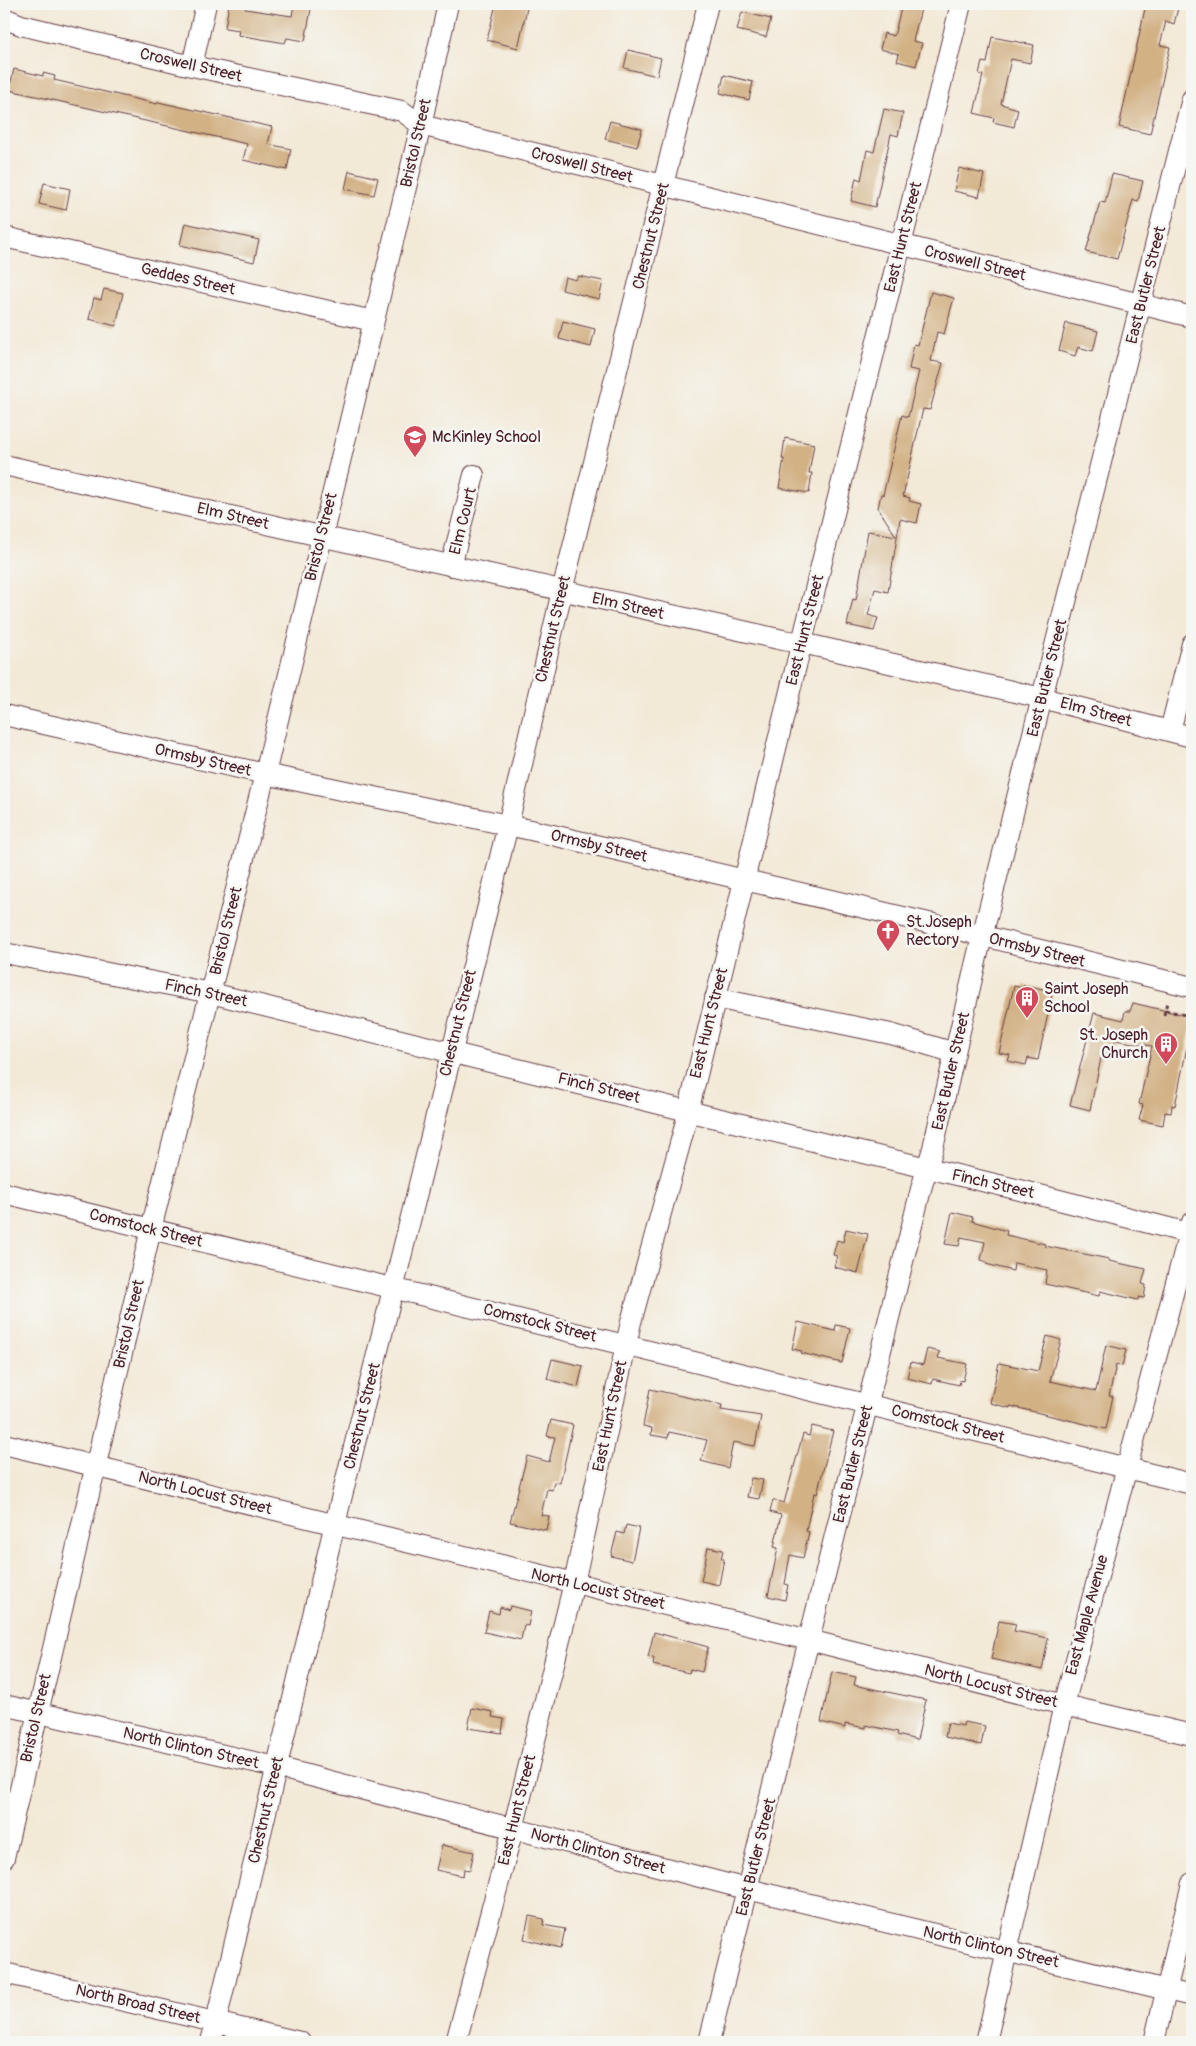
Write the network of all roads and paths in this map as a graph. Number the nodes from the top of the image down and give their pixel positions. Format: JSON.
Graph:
{"nodes":[{"id":1,"x":206,"y":4,"type":"edge"},
{"id":2,"x":448,"y":4,"type":"edge"},
{"id":3,"x":708,"y":4,"type":"edge"},
{"id":4,"x":961,"y":4,"type":"edge"},
{"id":5,"x":4,"y":18,"type":"edge"},
{"id":6,"x":192,"y":66,"type":"junction"},
{"id":7,"x":1192,"y":100,"type":"edge"},
{"id":8,"x":421,"y":125,"type":"junction"},
{"id":9,"x":664,"y":186,"type":"junction"},
{"id":10,"x":4,"y":237,"type":"edge"},
{"id":11,"x":901,"y":244,"type":"junction"},
{"id":12,"x":1142,"y":304,"type":"junction"},
{"id":13,"x":1192,"y":317,"type":"edge"},
{"id":14,"x":373,"y":321,"type":"junction"},
{"id":15,"x":4,"y":466,"type":"edge"},
{"id":16,"x":474,"y":475,"type":"dead end"},
{"id":17,"x":321,"y":536,"type":"junction"},
{"id":18,"x":452,"y":566,"type":"junction"},
{"id":19,"x":562,"y":591,"type":"junction"},
{"id":20,"x":802,"y":643,"type":"junction"},
{"id":21,"x":1192,"y":644,"type":"edge"},
{"id":22,"x":1042,"y":698,"type":"junction"},
{"id":23,"x":4,"y":715,"type":"edge"},
{"id":24,"x":1170,"y":731,"type":"junction"},
{"id":25,"x":1192,"y":737,"type":"edge"},
{"id":26,"x":265,"y":774,"type":"junction"},
{"id":27,"x":508,"y":825,"type":"junction"},
{"id":28,"x":743,"y":880,"type":"junction"},
{"id":29,"x":983,"y":936,"type":"junction"},
{"id":30,"x":4,"y":953,"type":"edge"},
{"id":31,"x":1192,"y":987,"type":"edge"},
{"id":32,"x":211,"y":994,"type":"junction"},
{"id":33,"x":716,"y":998,"type":"junction"},
{"id":34,"x":1166,"y":1002,"type":"dead end"},
{"id":35,"x":1191,"y":1008,"type":"dead end"},
{"id":36,"x":1165,"y":1010,"type":"junction"},
{"id":37,"x":1164,"y":1015,"type":"dead end"},
{"id":38,"x":1189,"y":1016,"type":"junction"},
{"id":39,"x":1188,"y":1021,"type":"dead end"},
{"id":40,"x":450,"y":1052,"type":"junction"},
{"id":41,"x":955,"y":1053,"type":"junction"},
{"id":42,"x":687,"y":1110,"type":"junction"},
{"id":43,"x":927,"y":1169,"type":"junction"},
{"id":44,"x":4,"y":1193,"type":"edge"},
{"id":45,"x":1191,"y":1229,"type":"edge"},
{"id":46,"x":151,"y":1230,"type":"junction"},
{"id":47,"x":394,"y":1288,"type":"junction"},
{"id":48,"x":626,"y":1344,"type":"junction"},
{"id":49,"x":868,"y":1404,"type":"junction"},
{"id":50,"x":4,"y":1444,"type":"edge"},
{"id":51,"x":96,"y":1466,"type":"junction"},
{"id":52,"x":1126,"y":1468,"type":"junction"},
{"id":53,"x":1192,"y":1484,"type":"edge"},
{"id":54,"x":335,"y":1525,"type":"junction"},
{"id":55,"x":574,"y":1583,"type":"junction"},
{"id":56,"x":809,"y":1640,"type":"junction"},
{"id":57,"x":4,"y":1705,"type":"edge"},
{"id":58,"x":1064,"y":1705,"type":"junction"},
{"id":59,"x":37,"y":1713,"type":"junction"},
{"id":60,"x":1192,"y":1735,"type":"edge"},
{"id":61,"x":276,"y":1768,"type":"junction"},
{"id":62,"x":513,"y":1829,"type":"junction"},
{"id":63,"x":4,"y":1858,"type":"edge"},
{"id":64,"x":1192,"y":1883,"type":"edge"},
{"id":65,"x":748,"y":1889,"type":"junction"},
{"id":66,"x":1008,"y":1951,"type":"junction"},
{"id":67,"x":4,"y":1973,"type":"edge"},
{"id":68,"x":1167,"y":1990,"type":"junction"},
{"id":69,"x":1192,"y":1996,"type":"edge"},
{"id":70,"x":216,"y":2022,"type":"junction"},
{"id":71,"x":211,"y":2042,"type":"edge"},
{"id":72,"x":300,"y":2042,"type":"edge"},
{"id":73,"x":456,"y":2042,"type":"edge"},
{"id":74,"x":709,"y":2042,"type":"edge"},
{"id":75,"x":986,"y":2042,"type":"edge"},
{"id":76,"x":1154,"y":2042,"type":"edge"}],
"edges":[{"from":1,"to":6,"type":"street"},
{"from":2,"to":8,"type":"street","name":"Bristol Street"},
{"from":3,"to":9,"type":"street","name":"Chestnut Street"},
{"from":4,"to":11,"type":"street","name":"East Hunt Street"},
{"from":5,"to":6,"type":"street","name":"Croswell Street"},
{"from":6,"to":8,"type":"street","name":"Croswell Street"},
{"from":7,"to":12,"type":"street","name":"East Butler Street"},
{"from":8,"to":9,"type":"street","name":"Croswell Street"},
{"from":8,"to":14,"type":"street","name":"Bristol Street"},
{"from":9,"to":11,"type":"street","name":"Croswell Street"},
{"from":9,"to":19,"type":"street","name":"Chestnut Street"},
{"from":10,"to":14,"type":"street","name":"Geddes Street"},
{"from":11,"to":12,"type":"street","name":"Croswell Street"},
{"from":11,"to":20,"type":"street","name":"East Hunt Street"},
{"from":12,"to":13,"type":"street","name":"Croswell Street"},
{"from":12,"to":22,"type":"street","name":"East Butler Street"},
{"from":14,"to":17,"type":"street","name":"Bristol Street"},
{"from":15,"to":17,"type":"street","name":"Elm Street"},
{"from":16,"to":18,"type":"street","name":"Elm Court"},
{"from":17,"to":18,"type":"street","name":"Elm Street"},
{"from":17,"to":26,"type":"street","name":"Bristol Street"},
{"from":18,"to":19,"type":"street","name":"Elm Street"},
{"from":19,"to":20,"type":"street","name":"Elm Street"},
{"from":19,"to":27,"type":"street","name":"Chestnut Street"},
{"from":20,"to":22,"type":"street","name":"Elm Street"},
{"from":20,"to":28,"type":"street","name":"East Hunt Street"},
{"from":21,"to":24,"type":"street"},
{"from":22,"to":24,"type":"street","name":"Elm Street"},
{"from":22,"to":29,"type":"street","name":"East Butler Street"},
{"from":23,"to":26,"type":"street","name":"Ormsby Street"},
{"from":24,"to":25,"type":"street","name":"Elm Street"},
{"from":26,"to":27,"type":"street","name":"Ormsby Street"},
{"from":26,"to":32,"type":"street","name":"Bristol Street"},
{"from":27,"to":28,"type":"street","name":"Ormsby Street"},
{"from":27,"to":40,"type":"street","name":"Chestnut Street"},
{"from":28,"to":29,"type":"street","name":"Ormsby Street"},
{"from":28,"to":33,"type":"street","name":"East Hunt Street"},
{"from":29,"to":31,"type":"street","name":"Ormsby Street"},
{"from":29,"to":41,"type":"street","name":"East Butler Street"},
{"from":30,"to":32,"type":"street","name":"Finch Street"},
{"from":32,"to":40,"type":"street","name":"Finch Street"},
{"from":32,"to":46,"type":"street","name":"Bristol Street"},
{"from":33,"to":41,"type":"street"},
{"from":33,"to":42,"type":"street","name":"East Hunt Street"},
{"from":34,"to":36,"type":"path"},
{"from":35,"to":38,"type":"path"},
{"from":36,"to":37,"type":"path"},
{"from":36,"to":38,"type":"path"},
{"from":38,"to":39,"type":"path"},
{"from":40,"to":42,"type":"street","name":"Finch Street"},
{"from":40,"to":47,"type":"street","name":"Chestnut Street"},
{"from":41,"to":43,"type":"street","name":"East Butler Street"},
{"from":42,"to":43,"type":"street","name":"Finch Street"},
{"from":42,"to":48,"type":"street","name":"East Hunt Street"},
{"from":43,"to":45,"type":"street","name":"Finch Street"},
{"from":43,"to":49,"type":"street","name":"East Butler Street"},
{"from":44,"to":46,"type":"street","name":"Comstock Street"},
{"from":45,"to":52,"type":"street","name":"East Maple Avenue"},
{"from":46,"to":47,"type":"street","name":"Comstock Street"},
{"from":46,"to":51,"type":"street","name":"Bristol Street"},
{"from":47,"to":48,"type":"street","name":"Comstock Street"},
{"from":47,"to":54,"type":"street","name":"Chestnut Street"},
{"from":48,"to":49,"type":"street","name":"Comstock Street"},
{"from":48,"to":55,"type":"street","name":"East Hunt Street"},
{"from":49,"to":52,"type":"street","name":"Comstock Street"},
{"from":49,"to":56,"type":"street","name":"East Butler Street"},
{"from":50,"to":51,"type":"street","name":"North Locust Street"},
{"from":51,"to":54,"type":"street","name":"North Locust Street"},
{"from":51,"to":59,"type":"street","name":"Bristol Street"},
{"from":52,"to":53,"type":"street","name":"Comstock Street"},
{"from":52,"to":58,"type":"street","name":"East Maple Avenue"},
{"from":54,"to":55,"type":"street","name":"North Locust Street"},
{"from":54,"to":61,"type":"street","name":"Chestnut Street"},
{"from":55,"to":56,"type":"street","name":"North Locust Street"},
{"from":55,"to":62,"type":"street","name":"East Hunt Street"},
{"from":56,"to":58,"type":"street","name":"North Locust Street"},
{"from":56,"to":65,"type":"street","name":"East Butler Street"},
{"from":57,"to":59,"type":"street","name":"North Clinton Street"},
{"from":58,"to":60,"type":"street","name":"North Locust Street"},
{"from":58,"to":66,"type":"street","name":"East Maple Avenue"},
{"from":59,"to":61,"type":"street","name":"North Clinton Street"},
{"from":59,"to":63,"type":"street","name":"Bristol Street"},
{"from":61,"to":62,"type":"street","name":"North Clinton Street"},
{"from":61,"to":70,"type":"street","name":"Chestnut Street"},
{"from":62,"to":65,"type":"street","name":"North Clinton Street"},
{"from":62,"to":73,"type":"street","name":"East Hunt Street"},
{"from":64,"to":68,"type":"street"},
{"from":65,"to":66,"type":"street","name":"North Clinton Street"},
{"from":65,"to":74,"type":"street","name":"East Butler Street"},
{"from":66,"to":68,"type":"street","name":"North Clinton Street"},
{"from":66,"to":75,"type":"street","name":"East Maple Avenue"},
{"from":67,"to":70,"type":"street","name":"North Broad Street"},
{"from":68,"to":69,"type":"street","name":"North Clinton Street"},
{"from":68,"to":76,"type":"street"},
{"from":70,"to":71,"type":"street","name":"Chestnut Street"},
{"from":70,"to":72,"type":"street","name":"North Broad Street"}]}
